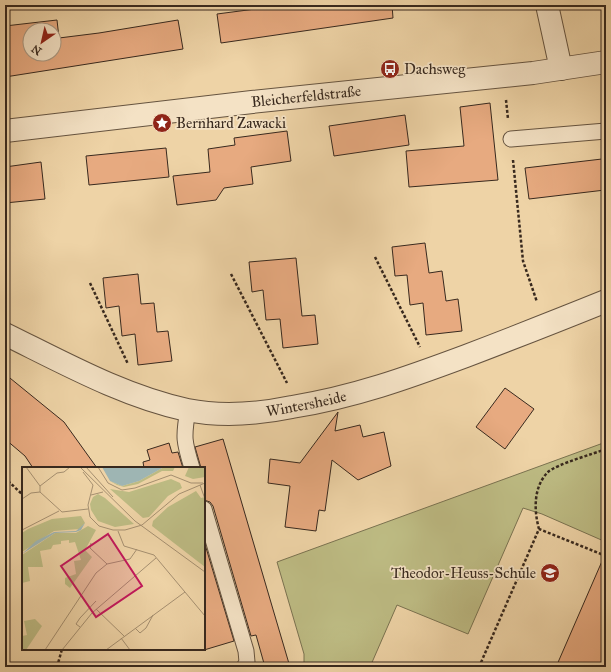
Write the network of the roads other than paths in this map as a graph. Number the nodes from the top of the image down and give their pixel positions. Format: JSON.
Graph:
{"nodes":[{"id":1,"x":548,"y":5,"type":"edge"},
{"id":2,"x":606,"y":62,"type":"edge"},
{"id":3,"x":561,"y":69,"type":"junction"},
{"id":4,"x":5,"y":131,"type":"edge"},
{"id":5,"x":606,"y":131,"type":"edge"},
{"id":6,"x":511,"y":139,"type":"road end"},
{"id":7,"x":606,"y":301,"type":"edge"},
{"id":8,"x":5,"y":334,"type":"edge"},
{"id":9,"x":188,"y":410,"type":"junction"},
{"id":10,"x":192,"y":467,"type":"edge"},
{"id":11,"x":205,"y":513,"type":"edge"},
{"id":12,"x":244,"y":667,"type":"edge"}],
"edges":[{"from":1,"to":3,"type":"street"},
{"from":2,"to":3,"type":"street","name":"Bleicherfeldstraße"},
{"from":3,"to":4,"type":"street","name":"Bleicherfeldstraße"},
{"from":5,"to":6,"type":"lane"},
{"from":7,"to":9,"type":"street","name":"Wintersheide"},
{"from":8,"to":9,"type":"street","name":"Wintersheide"},
{"from":9,"to":10,"type":"lane"},
{"from":11,"to":12,"type":"lane"}]}
